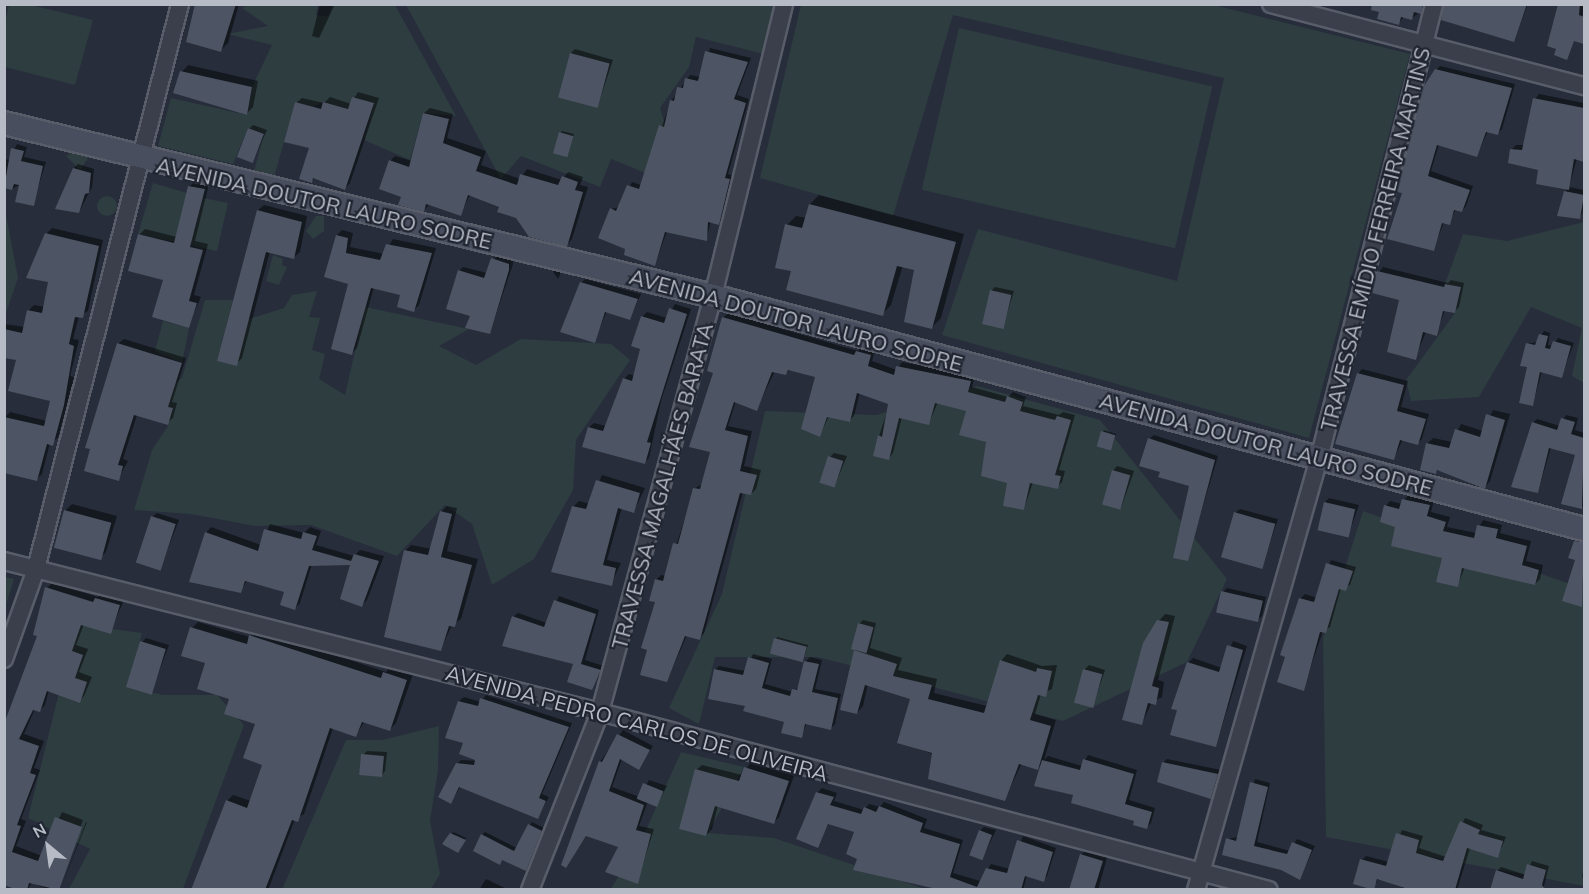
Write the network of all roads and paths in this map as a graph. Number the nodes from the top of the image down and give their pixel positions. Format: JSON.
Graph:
{"nodes":[{"id":1,"x":180,"y":4,"type":"edge"},
{"id":2,"x":784,"y":4,"type":"edge"},
{"id":3,"x":1270,"y":4,"type":"edge"},
{"id":4,"x":1434,"y":4,"type":"edge"},
{"id":5,"x":1424,"y":45,"type":"junction"},
{"id":6,"x":1584,"y":86,"type":"edge"},
{"id":7,"x":4,"y":123,"type":"edge"},
{"id":8,"x":140,"y":159,"type":"junction"},
{"id":9,"x":713,"y":296,"type":"junction"},
{"id":10,"x":1319,"y":459,"type":"junction"},
{"id":11,"x":1584,"y":529,"type":"edge"},
{"id":12,"x":4,"y":561,"type":"edge"},
{"id":13,"x":36,"y":569,"type":"junction"},
{"id":14,"x":4,"y":659,"type":"edge"},
{"id":15,"x":600,"y":712,"type":"junction"},
{"id":16,"x":1203,"y":872,"type":"junction"},
{"id":17,"x":530,"y":890,"type":"edge"},
{"id":18,"x":1197,"y":890,"type":"edge"},
{"id":19,"x":1269,"y":890,"type":"edge"}],
"edges":[{"from":1,"to":8,"type":"street"},
{"from":2,"to":9,"type":"street","name":"TRAVESSA MAGALHÃES BARATA"},
{"from":3,"to":5,"type":"street"},
{"from":4,"to":5,"type":"street","name":"TRAVESSA EMÍDIO FERREIRA MARTINS"},
{"from":5,"to":6,"type":"street"},
{"from":5,"to":10,"type":"street","name":"TRAVESSA EMÍDIO FERREIRA MARTINS"},
{"from":7,"to":8,"type":"street","name":"AVENIDA DOUTOR LAURO SODRE"},
{"from":8,"to":9,"type":"street","name":"AVENIDA DOUTOR LAURO SODRE"},
{"from":8,"to":13,"type":"street"},
{"from":9,"to":10,"type":"street","name":"AVENIDA DOUTOR LAURO SODRE"},
{"from":9,"to":15,"type":"street","name":"TRAVESSA MAGALHÃES BARATA"},
{"from":10,"to":11,"type":"street","name":"AVENIDA DOUTOR LAURO SODRE"},
{"from":10,"to":16,"type":"street","name":"TRAVESSA EMÍDIO FERREIRA MARTINS"},
{"from":12,"to":13,"type":"street","name":"AVENIDA PEDRO CARLOS DE OLIVEIRA"},
{"from":13,"to":14,"type":"street"},
{"from":13,"to":15,"type":"street","name":"AVENIDA PEDRO CARLOS DE OLIVEIRA"},
{"from":15,"to":16,"type":"street","name":"AVENIDA PEDRO CARLOS DE OLIVEIRA"},
{"from":15,"to":17,"type":"street","name":"TRAVESSA MAGALHÃES BARATA"},
{"from":16,"to":18,"type":"street","name":"TRAVESSA EMÍDIO FERREIRA MARTINS"},
{"from":16,"to":19,"type":"street","name":"AVENIDA PEDRO CARLOS DE OLIVEIRA"}]}
